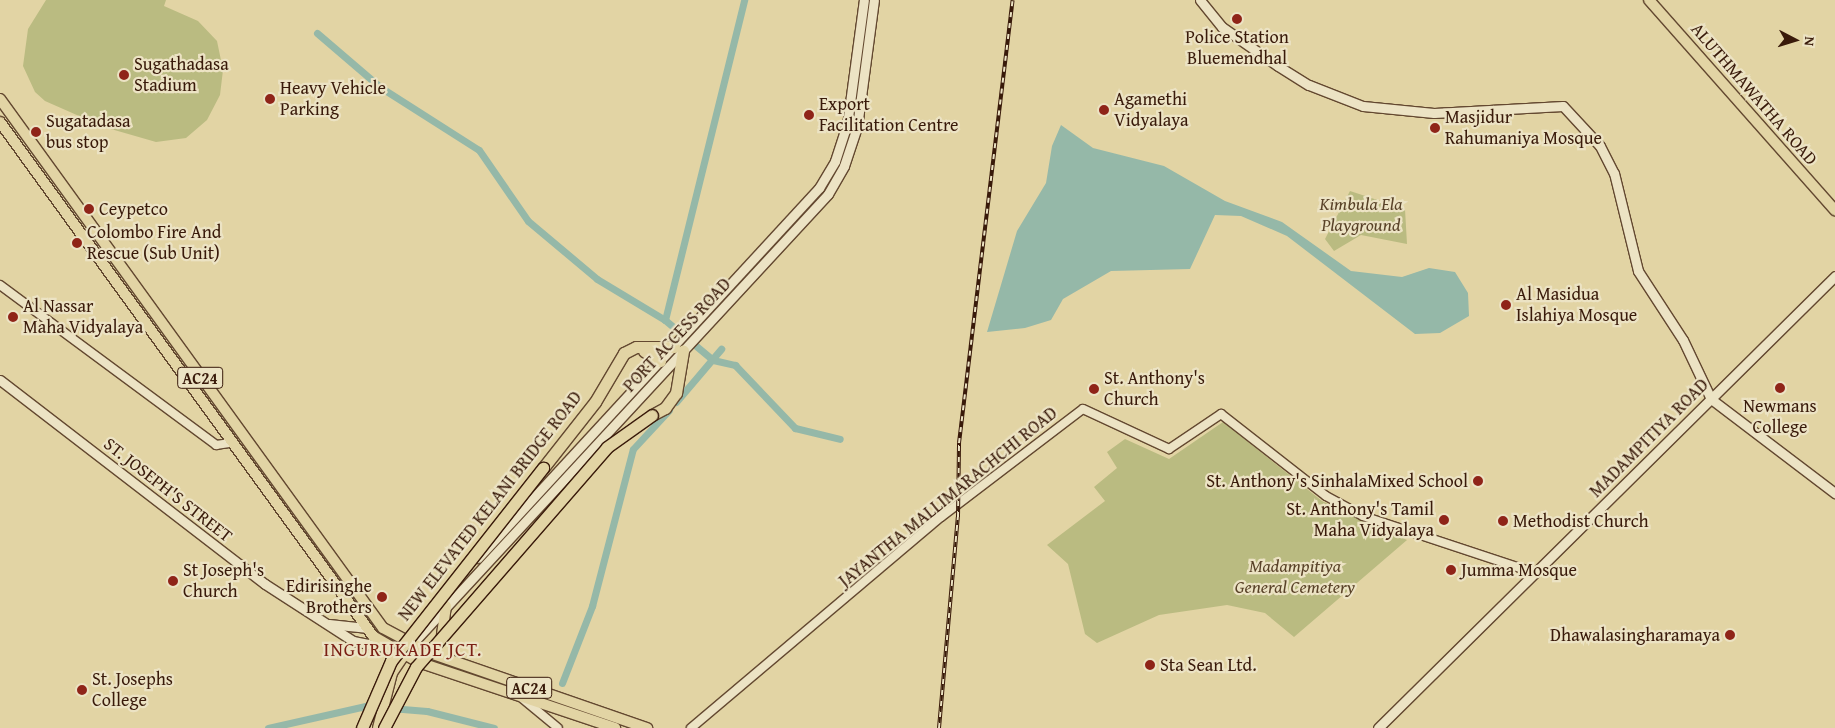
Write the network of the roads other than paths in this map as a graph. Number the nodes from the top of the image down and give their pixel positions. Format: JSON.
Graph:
{"nodes":[{"id":1,"x":864,"y":0,"type":"edge"},
{"id":2,"x":874,"y":0,"type":"edge"},
{"id":3,"x":1200,"y":0,"type":"edge"},
{"id":4,"x":1649,"y":0,"type":"edge"},
{"id":5,"x":0,"y":99,"type":"edge"},
{"id":6,"x":0,"y":122,"type":"edge"},
{"id":7,"x":1835,"y":210,"type":"edge"},
{"id":8,"x":1835,"y":276,"type":"edge"},
{"id":9,"x":0,"y":286,"type":"edge"},
{"id":10,"x":679,"y":349,"type":"junction"},
{"id":11,"x":630,"y":350,"type":"junction"},
{"id":12,"x":664,"y":364,"type":"junction"},
{"id":13,"x":676,"y":379,"type":"junction"},
{"id":14,"x":0,"y":380,"type":"edge"},
{"id":15,"x":1711,"y":399,"type":"junction"},
{"id":16,"x":241,"y":436,"type":"junction"},
{"id":17,"x":232,"y":443,"type":"junction"},
{"id":18,"x":1835,"y":493,"type":"edge"},
{"id":19,"x":1535,"y":573,"type":"junction"},
{"id":20,"x":446,"y":606,"type":"junction"},
{"id":21,"x":319,"y":621,"type":"junction"},
{"id":22,"x":366,"y":628,"type":"junction"},
{"id":23,"x":407,"y":643,"type":"junction"},
{"id":24,"x":395,"y":652,"type":"junction"},
{"id":25,"x":448,"y":659,"type":"junction"},
{"id":26,"x":521,"y":697,"type":"junction"},
{"id":27,"x":382,"y":723,"type":"edge"},
{"id":28,"x":366,"y":725,"type":"edge"},
{"id":29,"x":378,"y":728,"type":"edge"},
{"id":30,"x":558,"y":728,"type":"edge"},
{"id":31,"x":615,"y":728,"type":"edge"},
{"id":32,"x":647,"y":728,"type":"edge"},
{"id":33,"x":691,"y":728,"type":"edge"},
{"id":34,"x":1378,"y":728,"type":"edge"}],
"edges":[{"from":1,"to":10,"type":"main road","name":"PORT ACCESS ROAD"},
{"from":2,"to":10,"type":"main road","name":"PORT ACCESS ROAD"},
{"from":3,"to":15,"type":"main road"},
{"from":4,"to":7,"type":"main road","name":"ALUTHMAWATHA ROAD"},
{"from":5,"to":16,"type":"main road","number":"AC24"},
{"from":6,"to":17,"type":"main road","number":"AC24"},
{"from":8,"to":15,"type":"main road","name":"MADAMPITIYA ROAD"},
{"from":9,"to":17,"type":"street"},
{"from":10,"to":11,"type":"highway"},
{"from":10,"to":12,"type":"main road","name":"PORT ACCESS ROAD"},
{"from":10,"to":13,"type":"highway"},
{"from":11,"to":12,"type":"highway"},
{"from":11,"to":28,"type":"highway","name":"NEW ELEVATED KELANI BRIDGE ROAD","bridge":true},
{"from":12,"to":13,"type":"highway"},
{"from":12,"to":20,"type":"main road","name":"PORT ACCESS ROAD"},
{"from":12,"to":23,"type":"main road","name":"PORT ACCESS ROAD"},
{"from":13,"to":27,"type":"highway","bridge":true},
{"from":14,"to":21,"type":"main road","name":"ST. JOSEPH'S STREET"},
{"from":15,"to":18,"type":"main road"},
{"from":15,"to":19,"type":"main road","name":"MADAMPITIYA ROAD"},
{"from":16,"to":17,"type":"main road"},
{"from":16,"to":23,"type":"main road","number":"AC24"},
{"from":17,"to":22,"type":"main road","number":"AC24"},
{"from":19,"to":33,"type":"street","name":"JAYANTHA MALLIMARACHCHI ROAD"},
{"from":19,"to":34,"type":"main road","name":"MADAMPITIYA ROAD"},
{"from":20,"to":23,"type":"main road","name":"PORT ACCESS ROAD"},
{"from":20,"to":25,"type":"main road"},
{"from":21,"to":22,"type":"main road","name":"ST. JOSEPH'S STREET"},
{"from":21,"to":24,"type":"main road","name":"ST. JOSEPH'S STREET"},
{"from":22,"to":24,"type":"main road","number":"AC24"},
{"from":23,"to":24,"type":"main road"},
{"from":23,"to":25,"type":"main road","number":"AC24"},
{"from":24,"to":26,"type":"main road","number":"AC24"},
{"from":24,"to":27,"type":"main road"},
{"from":24,"to":28,"type":"main road","bridge":true},
{"from":25,"to":32,"type":"main road","number":"AC24"},
{"from":26,"to":30,"type":"street"},
{"from":26,"to":31,"type":"main road","number":"AC24"},
{"from":27,"to":29,"type":"main road"}]}
